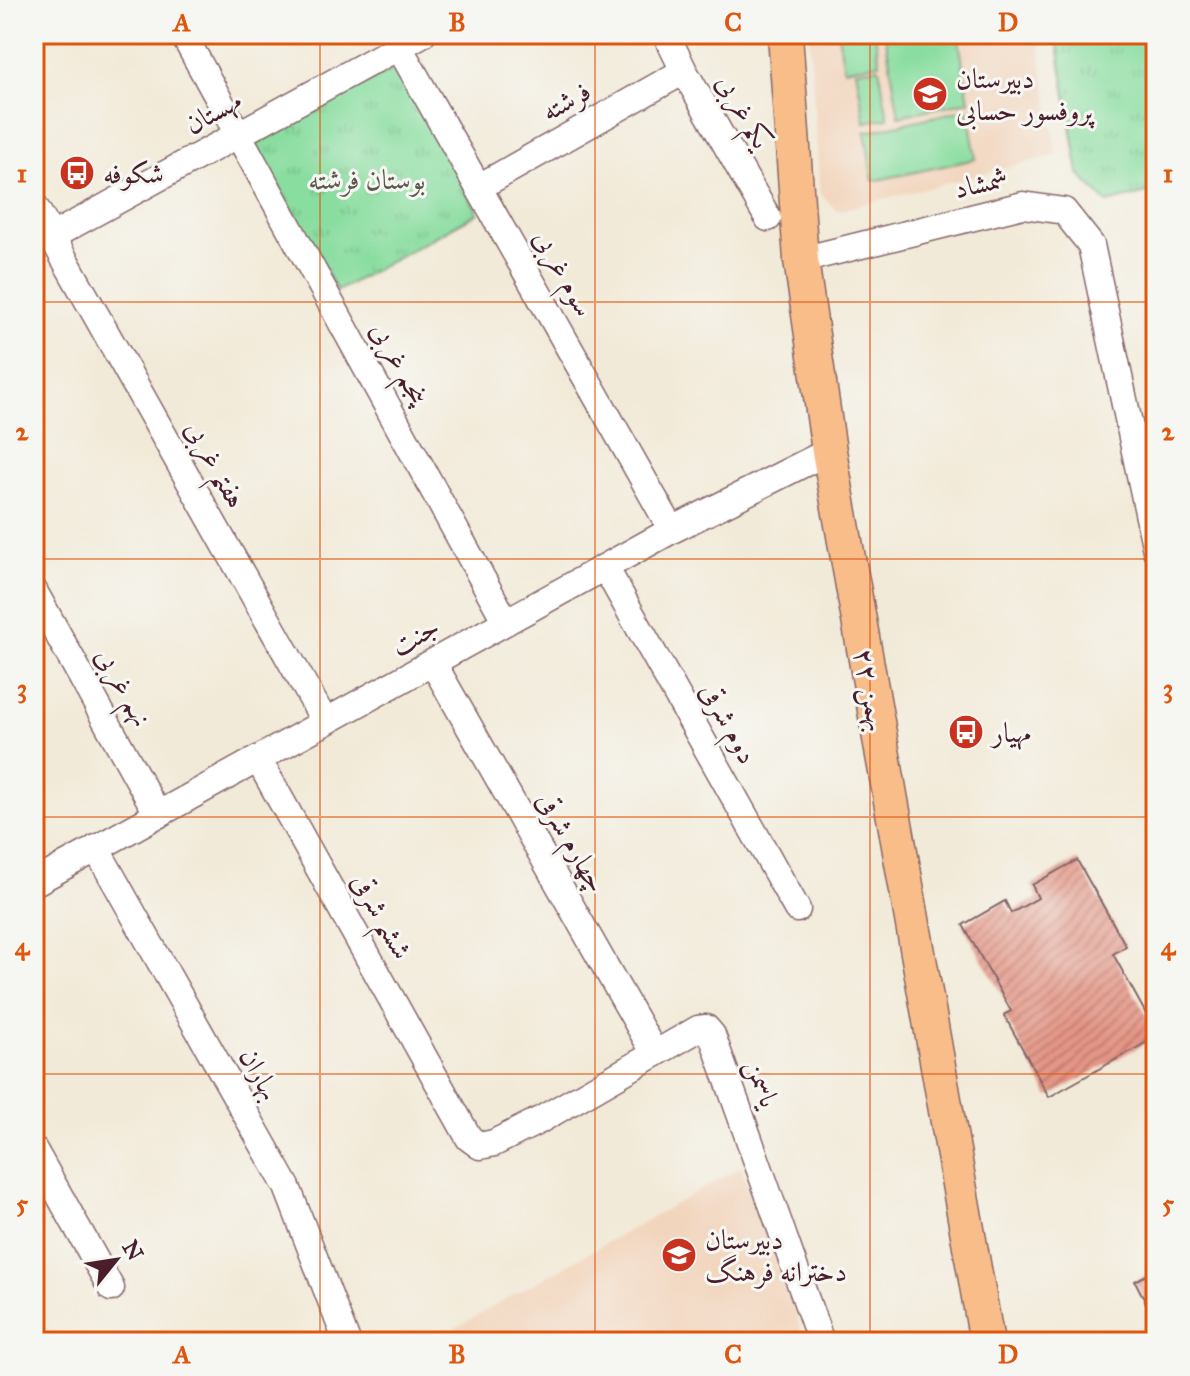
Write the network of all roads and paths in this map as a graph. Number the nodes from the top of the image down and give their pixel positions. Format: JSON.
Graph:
{"nodes":[{"id":1,"x":183,"y":34,"type":"edge"},
{"id":2,"x":422,"y":34,"type":"edge"},
{"id":3,"x":666,"y":34,"type":"edge"},
{"id":4,"x":785,"y":34,"type":"edge"},
{"id":5,"x":399,"y":47,"type":"junction"},
{"id":6,"x":684,"y":71,"type":"junction"},
{"id":7,"x":238,"y":135,"type":"junction"},
{"id":8,"x":479,"y":187,"type":"junction"},
{"id":9,"x":34,"y":205,"type":"edge"},
{"id":10,"x":768,"y":218,"type":"dead end"},
{"id":11,"x":43,"y":241,"type":"edge"},
{"id":12,"x":801,"y":260,"type":"junction"},
{"id":13,"x":829,"y":451,"type":"junction"},
{"id":14,"x":1152,"y":509,"type":"edge"},
{"id":15,"x":672,"y":530,"type":"junction"},
{"id":16,"x":1156,"y":550,"type":"edge"},
{"id":17,"x":605,"y":567,"type":"junction"},
{"id":18,"x":34,"y":591,"type":"edge"},
{"id":19,"x":506,"y":622,"type":"junction"},
{"id":20,"x":433,"y":663,"type":"junction"},
{"id":21,"x":325,"y":722,"type":"junction"},
{"id":22,"x":258,"y":759,"type":"junction"},
{"id":23,"x":158,"y":815,"type":"junction"},
{"id":24,"x":96,"y":848,"type":"junction"},
{"id":25,"x":34,"y":883,"type":"edge"},
{"id":26,"x":797,"y":909,"type":"dead end"},
{"id":27,"x":655,"y":1054,"type":"junction"},
{"id":28,"x":540,"y":1120,"type":"joint"},
{"id":29,"x":34,"y":1150,"type":"edge"},
{"id":30,"x":111,"y":1288,"type":"dead end"},
{"id":31,"x":347,"y":1342,"type":"edge"},
{"id":32,"x":821,"y":1342,"type":"edge"},
{"id":33,"x":987,"y":1342,"type":"edge"}],
"edges":[{"from":1,"to":7,"type":"street","name":"پنجم غربی"},
{"from":2,"to":5,"type":"street","name":"مهستان"},
{"from":3,"to":6,"type":"street","name":"یکم غربی"},
{"from":4,"to":12,"type":"main road","name":"۲۲ بهمن"},
{"from":5,"to":7,"type":"street","name":"مهستان"},
{"from":5,"to":8,"type":"street","name":"سوم غربی"},
{"from":6,"to":8,"type":"street","name":"فرشته"},
{"from":6,"to":10,"type":"street","name":"یکم غربی"},
{"from":7,"to":11,"type":"street","name":"مهستان"},
{"from":7,"to":19,"type":"street","name":"پنجم غربی"},
{"from":8,"to":15,"type":"street","name":"سوم غربی"},
{"from":9,"to":11,"type":"street","name":"هفتم غربی"},
{"from":11,"to":21,"type":"street","name":"هفتم غربی"},
{"from":12,"to":13,"type":"main road","name":"۲۲ بهمن"},
{"from":12,"to":14,"type":"street","name":"شمشاد"},
{"from":13,"to":15,"type":"street","name":"جنت"},
{"from":13,"to":33,"type":"main road","name":"۲۲ بهمن"},
{"from":14,"to":16,"type":"street","name":"شمشاد"},
{"from":15,"to":17,"type":"street","name":"جنت"},
{"from":17,"to":19,"type":"street","name":"جنت"},
{"from":17,"to":26,"type":"street","name":"دوم شرقی"},
{"from":18,"to":23,"type":"street","name":"نهم غربی"},
{"from":19,"to":20,"type":"street","name":"جنت"},
{"from":20,"to":21,"type":"street","name":"جنت"},
{"from":20,"to":27,"type":"street","name":"چهارم شرقی"},
{"from":21,"to":22,"type":"street","name":"جنت"},
{"from":22,"to":23,"type":"street","name":"جنت"},
{"from":22,"to":28,"type":"street","name":"ششم شرقی"},
{"from":23,"to":24,"type":"street","name":"جنت"},
{"from":24,"to":25,"type":"street","name":"جنت"},
{"from":24,"to":31,"type":"street","name":"بهاران"},
{"from":27,"to":28,"type":"street","name":"یاسمن"},
{"from":27,"to":32,"type":"street","name":"یاسمن"},
{"from":29,"to":30,"type":"street"}]}
